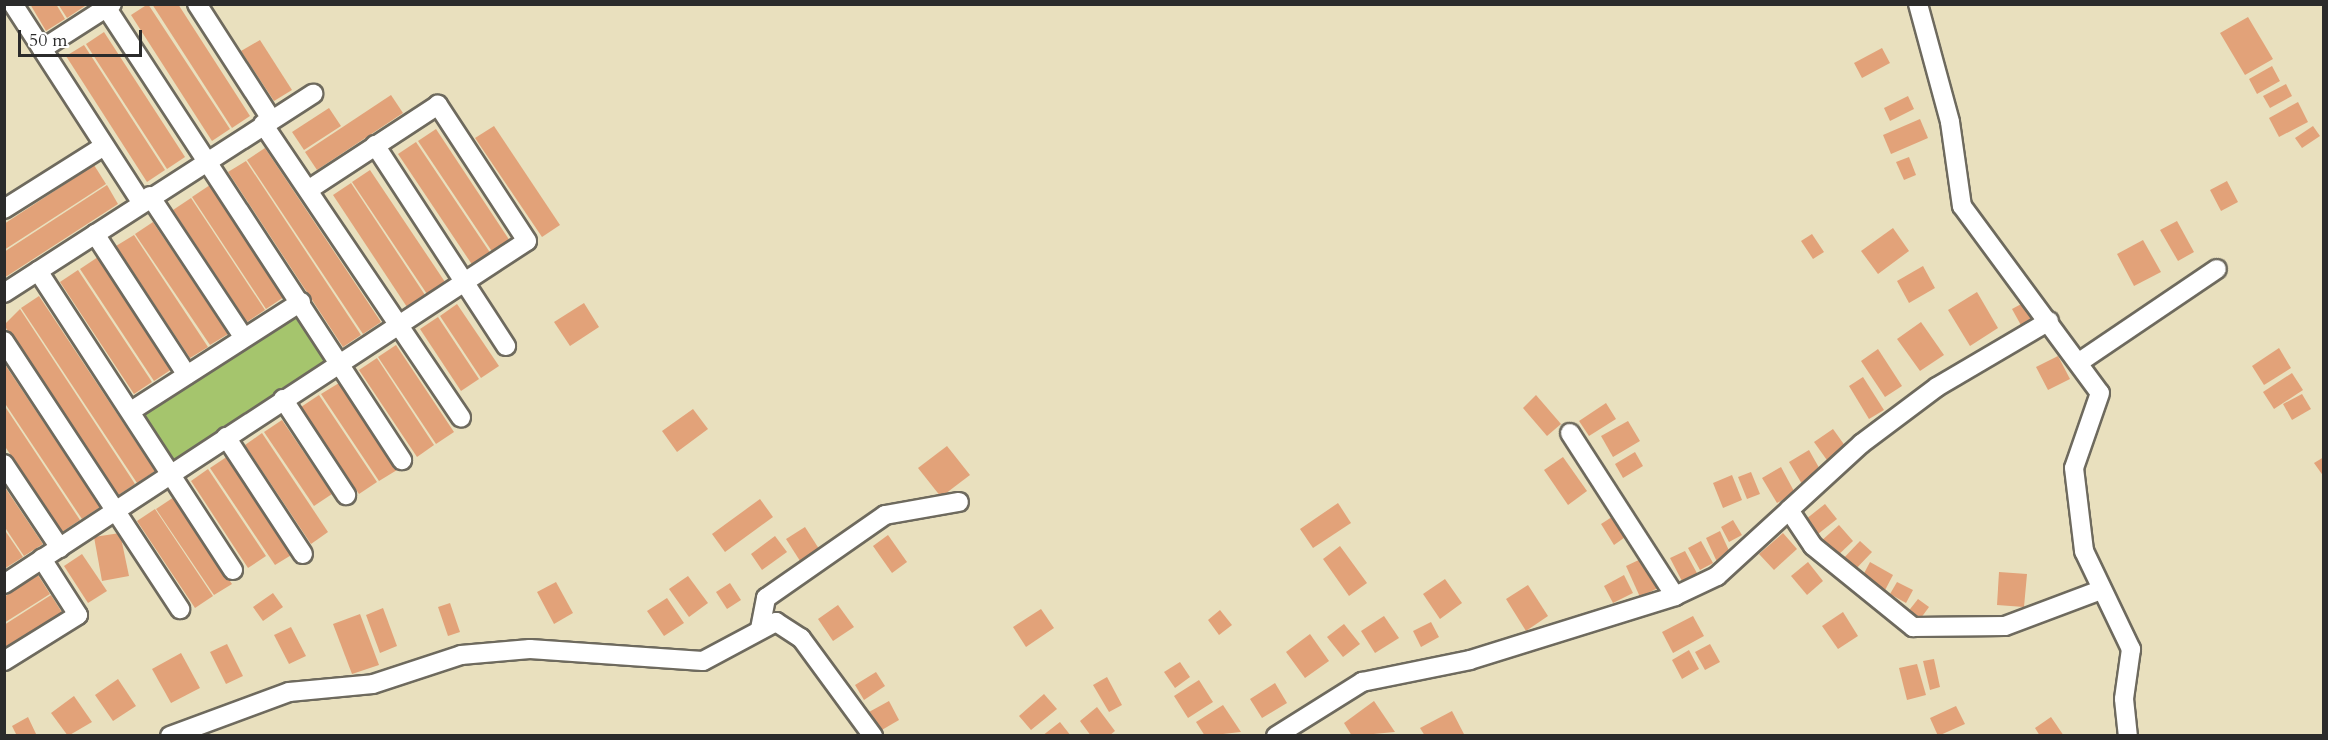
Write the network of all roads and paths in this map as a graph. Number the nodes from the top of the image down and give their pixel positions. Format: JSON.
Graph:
{"nodes":[{"id":1,"x":13,"y":4,"type":"edge"},
{"id":2,"x":196,"y":4,"type":"edge"},
{"id":3,"x":1918,"y":4,"type":"edge"},
{"id":4,"x":108,"y":6,"type":"edge"},
{"id":5,"x":42,"y":49,"type":"junction"},
{"id":6,"x":313,"y":94,"type":"dead end"},
{"id":7,"x":267,"y":121,"type":"junction"},
{"id":8,"x":104,"y":146,"type":"junction"},
{"id":9,"x":375,"y":146,"type":"junction"},
{"id":10,"x":206,"y":160,"type":"junction"},
{"id":11,"x":308,"y":190,"type":"junction"},
{"id":12,"x":146,"y":199,"type":"junction"},
{"id":13,"x":4,"y":209,"type":"edge"},
{"id":14,"x":94,"y":234,"type":"junction"},
{"id":15,"x":2217,"y":268,"type":"dead end"},
{"id":16,"x":38,"y":271,"type":"junction"},
{"id":17,"x":466,"y":283,"type":"junction"},
{"id":18,"x":4,"y":293,"type":"edge"},
{"id":19,"x":301,"y":302,"type":"junction"},
{"id":20,"x":2049,"y":321,"type":"junction"},
{"id":21,"x":399,"y":326,"type":"junction"},
{"id":22,"x":244,"y":338,"type":"junction"},
{"id":23,"x":4,"y":341,"type":"edge"},
{"id":24,"x":506,"y":346,"type":"dead end"},
{"id":25,"x":2081,"y":361,"type":"junction"},
{"id":26,"x":339,"y":362,"type":"junction"},
{"id":27,"x":187,"y":375,"type":"junction"},
{"id":28,"x":283,"y":399,"type":"junction"},
{"id":29,"x":131,"y":411,"type":"junction"},
{"id":30,"x":460,"y":418,"type":"dead end"},
{"id":31,"x":1570,"y":433,"type":"dead end"},
{"id":32,"x":226,"y":437,"type":"junction"},
{"id":33,"x":402,"y":460,"type":"dead end"},
{"id":34,"x":4,"y":464,"type":"edge"},
{"id":35,"x":172,"y":475,"type":"junction"},
{"id":36,"x":346,"y":495,"type":"dead end"},
{"id":37,"x":960,"y":502,"type":"dead end"},
{"id":38,"x":1789,"y":510,"type":"junction"},
{"id":39,"x":116,"y":511,"type":"junction"},
{"id":40,"x":60,"y":548,"type":"junction"},
{"id":41,"x":303,"y":554,"type":"dead end"},
{"id":42,"x":42,"y":559,"type":"junction"},
{"id":43,"x":233,"y":570,"type":"dead end"},
{"id":44,"x":4,"y":584,"type":"edge"},
{"id":45,"x":2101,"y":590,"type":"junction"},
{"id":46,"x":1675,"y":596,"type":"junction"},
{"id":47,"x":180,"y":609,"type":"dead end"},
{"id":48,"x":760,"y":629,"type":"junction"},
{"id":49,"x":4,"y":661,"type":"edge"},
{"id":50,"x":170,"y":735,"type":"edge"},
{"id":51,"x":873,"y":735,"type":"edge"},
{"id":52,"x":1276,"y":735,"type":"edge"},
{"id":53,"x":2128,"y":735,"type":"edge"}],
"edges":[{"from":1,"to":5,"type":"street"},
{"from":2,"to":7,"type":"street"},
{"from":3,"to":20,"type":"street"},
{"from":4,"to":5,"type":"street"},
{"from":4,"to":10,"type":"street"},
{"from":5,"to":8,"type":"street"},
{"from":6,"to":7,"type":"street"},
{"from":7,"to":10,"type":"street"},
{"from":7,"to":11,"type":"street"},
{"from":8,"to":12,"type":"street"},
{"from":8,"to":13,"type":"street"},
{"from":9,"to":11,"type":"street"},
{"from":9,"to":17,"type":"street"},
{"from":9,"to":17,"type":"street"},
{"from":10,"to":12,"type":"street"},
{"from":10,"to":19,"type":"street"},
{"from":11,"to":21,"type":"street"},
{"from":12,"to":14,"type":"street"},
{"from":12,"to":22,"type":"street"},
{"from":14,"to":16,"type":"street"},
{"from":14,"to":27,"type":"street"},
{"from":15,"to":25,"type":"street"},
{"from":16,"to":18,"type":"street"},
{"from":16,"to":29,"type":"street"},
{"from":17,"to":21,"type":"street"},
{"from":17,"to":24,"type":"street"},
{"from":19,"to":22,"type":"street"},
{"from":19,"to":26,"type":"street"},
{"from":20,"to":25,"type":"street"},
{"from":20,"to":38,"type":"street"},
{"from":21,"to":26,"type":"street"},
{"from":21,"to":30,"type":"street"},
{"from":22,"to":27,"type":"street"},
{"from":23,"to":39,"type":"street"},
{"from":25,"to":45,"type":"street"},
{"from":26,"to":28,"type":"street"},
{"from":26,"to":33,"type":"street"},
{"from":27,"to":29,"type":"street"},
{"from":28,"to":32,"type":"street"},
{"from":28,"to":36,"type":"street"},
{"from":29,"to":35,"type":"street"},
{"from":31,"to":46,"type":"street"},
{"from":32,"to":35,"type":"street"},
{"from":32,"to":41,"type":"street"},
{"from":34,"to":40,"type":"street"},
{"from":35,"to":39,"type":"street"},
{"from":35,"to":43,"type":"street"},
{"from":37,"to":48,"type":"street"},
{"from":38,"to":45,"type":"street"},
{"from":38,"to":46,"type":"street"},
{"from":39,"to":40,"type":"street"},
{"from":39,"to":47,"type":"street"},
{"from":40,"to":42,"type":"street"},
{"from":42,"to":44,"type":"street"},
{"from":42,"to":49,"type":"street"},
{"from":45,"to":53,"type":"street"},
{"from":46,"to":52,"type":"street"},
{"from":48,"to":50,"type":"street"},
{"from":48,"to":51,"type":"street"}]}
